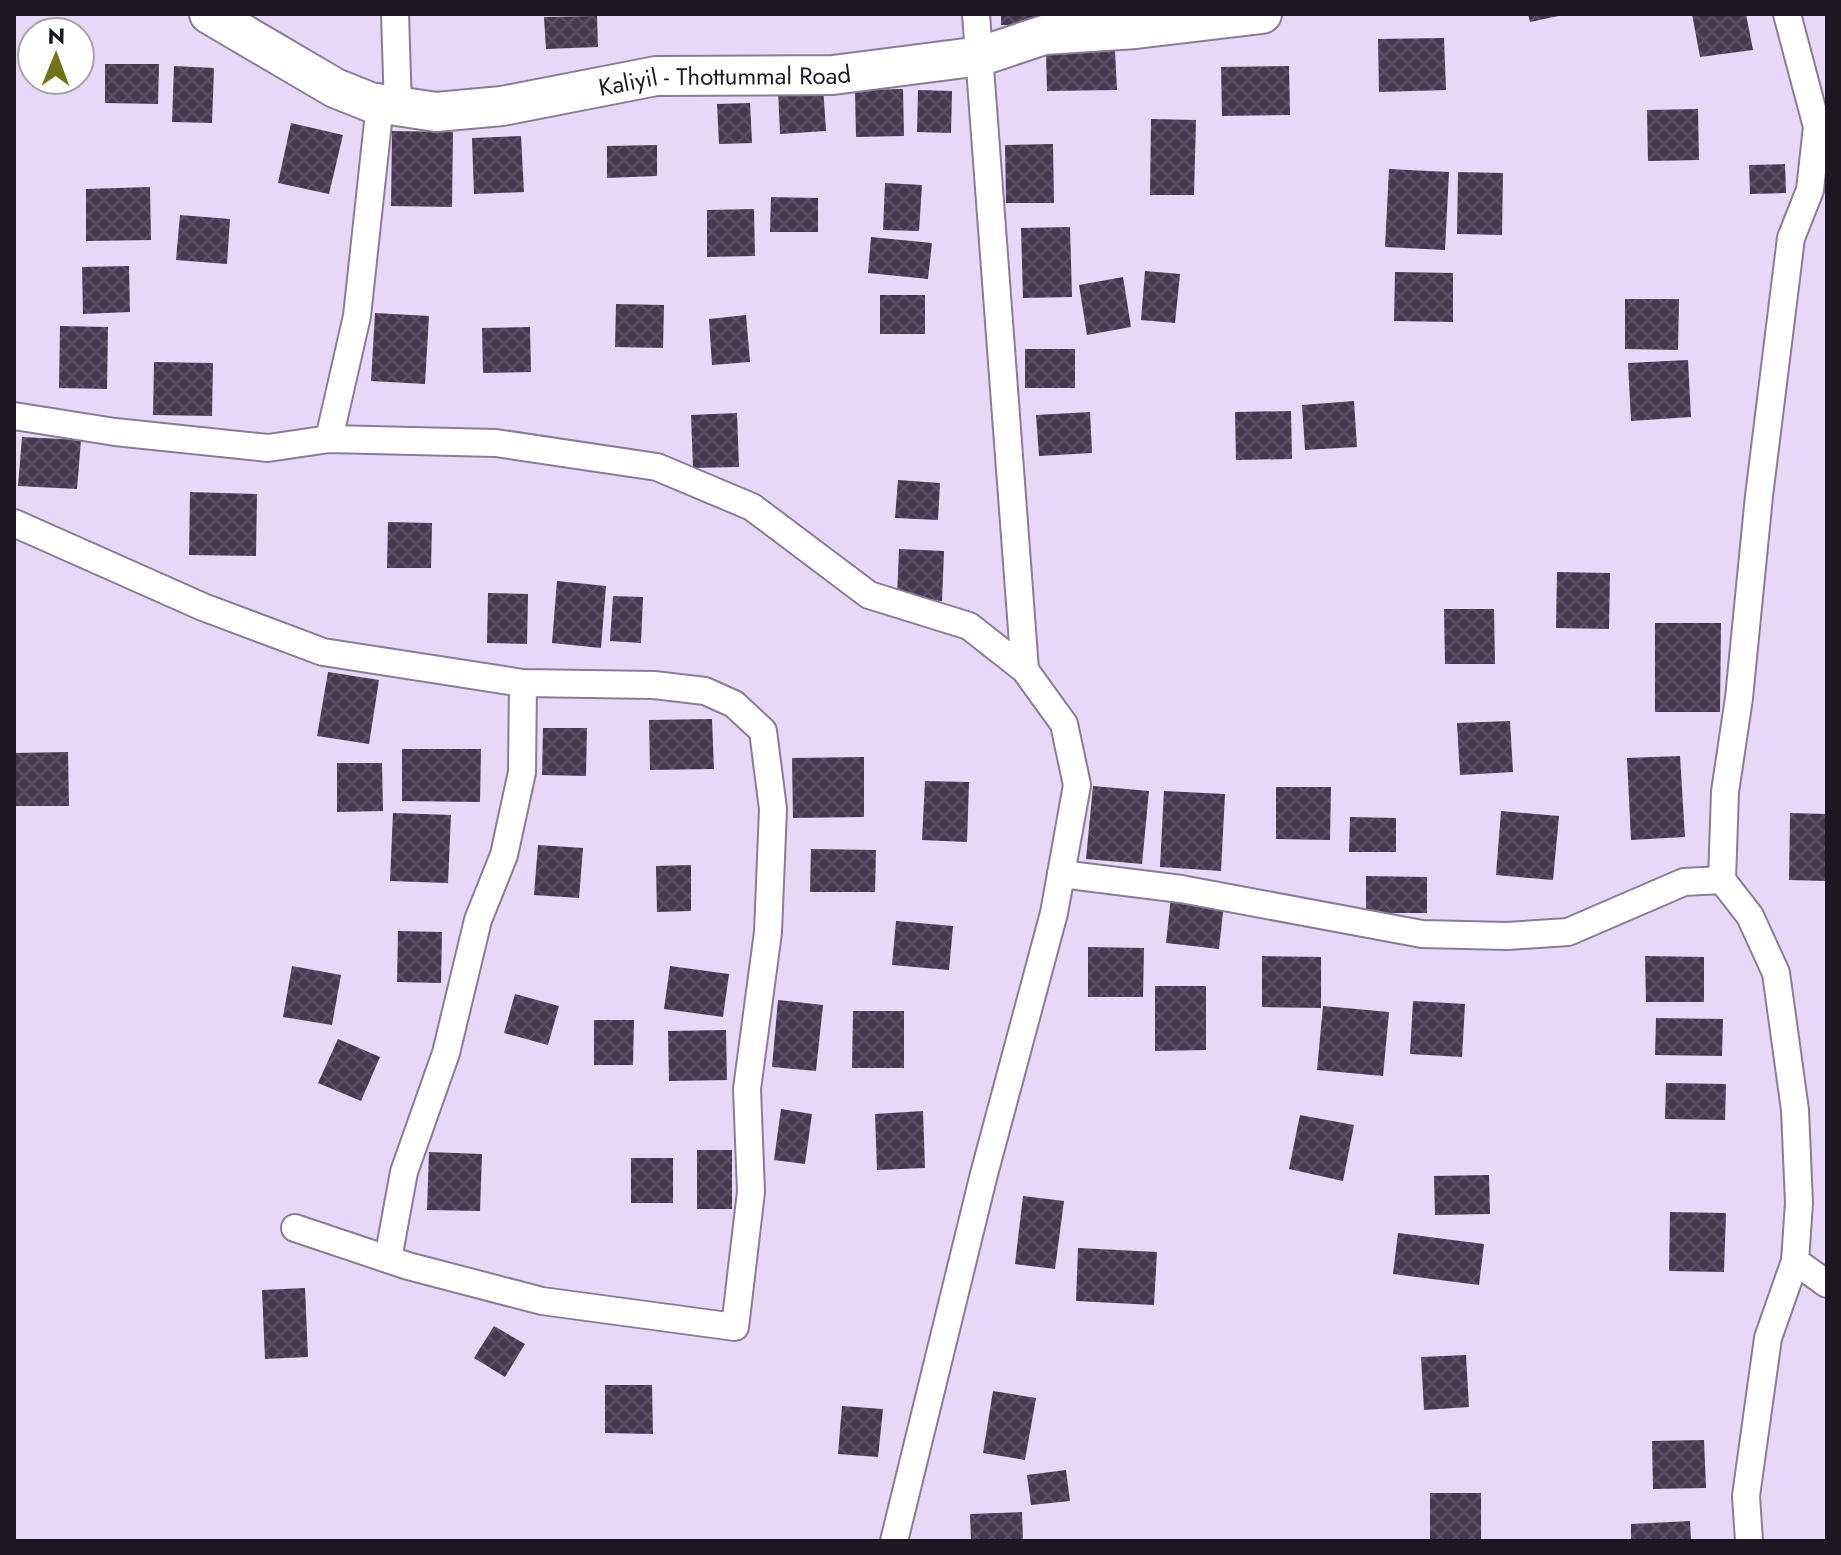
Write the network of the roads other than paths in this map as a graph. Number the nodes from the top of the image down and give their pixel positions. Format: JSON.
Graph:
{"nodes":[{"id":1,"x":209,"y":14,"type":"edge"},
{"id":2,"x":395,"y":14,"type":"edge"},
{"id":3,"x":976,"y":14,"type":"edge"},
{"id":4,"x":1262,"y":14,"type":"edge"},
{"id":5,"x":1787,"y":14,"type":"edge"},
{"id":6,"x":981,"y":56,"type":"junction"},
{"id":7,"x":389,"y":106,"type":"junction"},
{"id":8,"x":14,"y":416,"type":"edge"},
{"id":9,"x":329,"y":439,"type":"junction"},
{"id":10,"x":14,"y":523,"type":"edge"},
{"id":11,"x":1025,"y":670,"type":"junction"},
{"id":12,"x":523,"y":683,"type":"junction"},
{"id":13,"x":1061,"y":874,"type":"junction"},
{"id":14,"x":1722,"y":880,"type":"junction"},
{"id":15,"x":295,"y":1228,"type":"dead end"},
{"id":16,"x":388,"y":1259,"type":"junction"},
{"id":17,"x":1795,"y":1261,"type":"junction"},
{"id":18,"x":1827,"y":1284,"type":"edge"},
{"id":19,"x":894,"y":1541,"type":"edge"},
{"id":20,"x":1749,"y":1541,"type":"edge"}],
"edges":[{"from":1,"to":7,"type":"main road","name":"Kaliyil - Thottummal Road"},
{"from":2,"to":7,"type":"street"},
{"from":3,"to":6,"type":"street"},
{"from":4,"to":6,"type":"main road","name":"Kaliyil - Thottummal Road"},
{"from":5,"to":14,"type":"street"},
{"from":6,"to":7,"type":"main road","name":"Kaliyil - Thottummal Road"},
{"from":6,"to":11,"type":"street"},
{"from":7,"to":9,"type":"street"},
{"from":8,"to":9,"type":"street"},
{"from":9,"to":11,"type":"street"},
{"from":10,"to":12,"type":"street"},
{"from":11,"to":13,"type":"street"},
{"from":12,"to":16,"type":"street"},
{"from":12,"to":16,"type":"street"},
{"from":13,"to":14,"type":"street"},
{"from":13,"to":19,"type":"street"},
{"from":14,"to":17,"type":"street"},
{"from":15,"to":16,"type":"street"},
{"from":17,"to":18,"type":"street"},
{"from":17,"to":20,"type":"street"}]}
